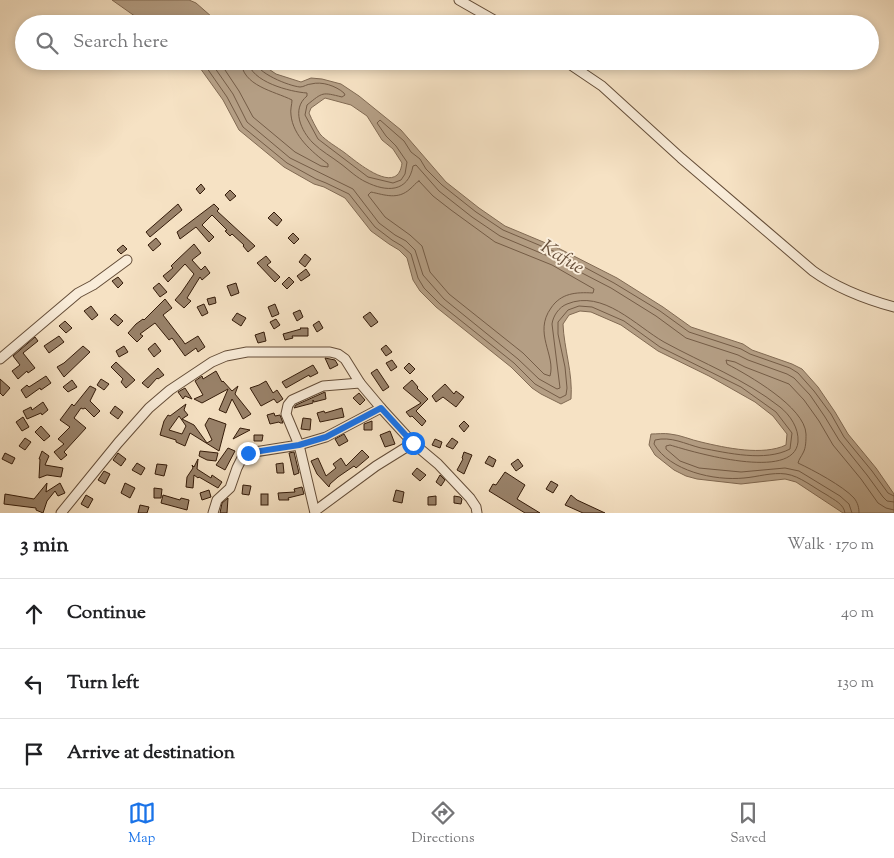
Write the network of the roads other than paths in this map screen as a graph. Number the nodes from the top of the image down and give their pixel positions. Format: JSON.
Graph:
{"nodes":[{"id":1,"x":459,"y":0,"type":"edge"},
{"id":2,"x":485,"y":15,"type":"edge"},
{"id":3,"x":579,"y":70,"type":"edge"},
{"id":4,"x":127,"y":260,"type":"dead end"},
{"id":5,"x":894,"y":307,"type":"edge"},
{"id":6,"x":0,"y":359,"type":"edge"},
{"id":7,"x":360,"y":383,"type":"junction"},
{"id":8,"x":381,"y":408,"type":"junction"},
{"id":9,"x":413,"y":443,"type":"junction"},
{"id":10,"x":299,"y":445,"type":"junction"},
{"id":11,"x":315,"y":512,"type":"edge"},
{"id":12,"x":61,"y":513,"type":"edge"},
{"id":13,"x":212,"y":513,"type":"edge"},
{"id":14,"x":477,"y":513,"type":"edge"}],
"edges":[{"from":1,"to":2,"type":"street"},
{"from":3,"to":5,"type":"street"},
{"from":4,"to":6,"type":"street"},
{"from":7,"to":8,"type":"street"},
{"from":7,"to":10,"type":"street"},
{"from":7,"to":12,"type":"street"},
{"from":8,"to":9,"type":"street"},
{"from":8,"to":10,"type":"street"},
{"from":9,"to":11,"type":"street"},
{"from":9,"to":14,"type":"street"},
{"from":10,"to":11,"type":"street"},
{"from":10,"to":13,"type":"street"}]}
